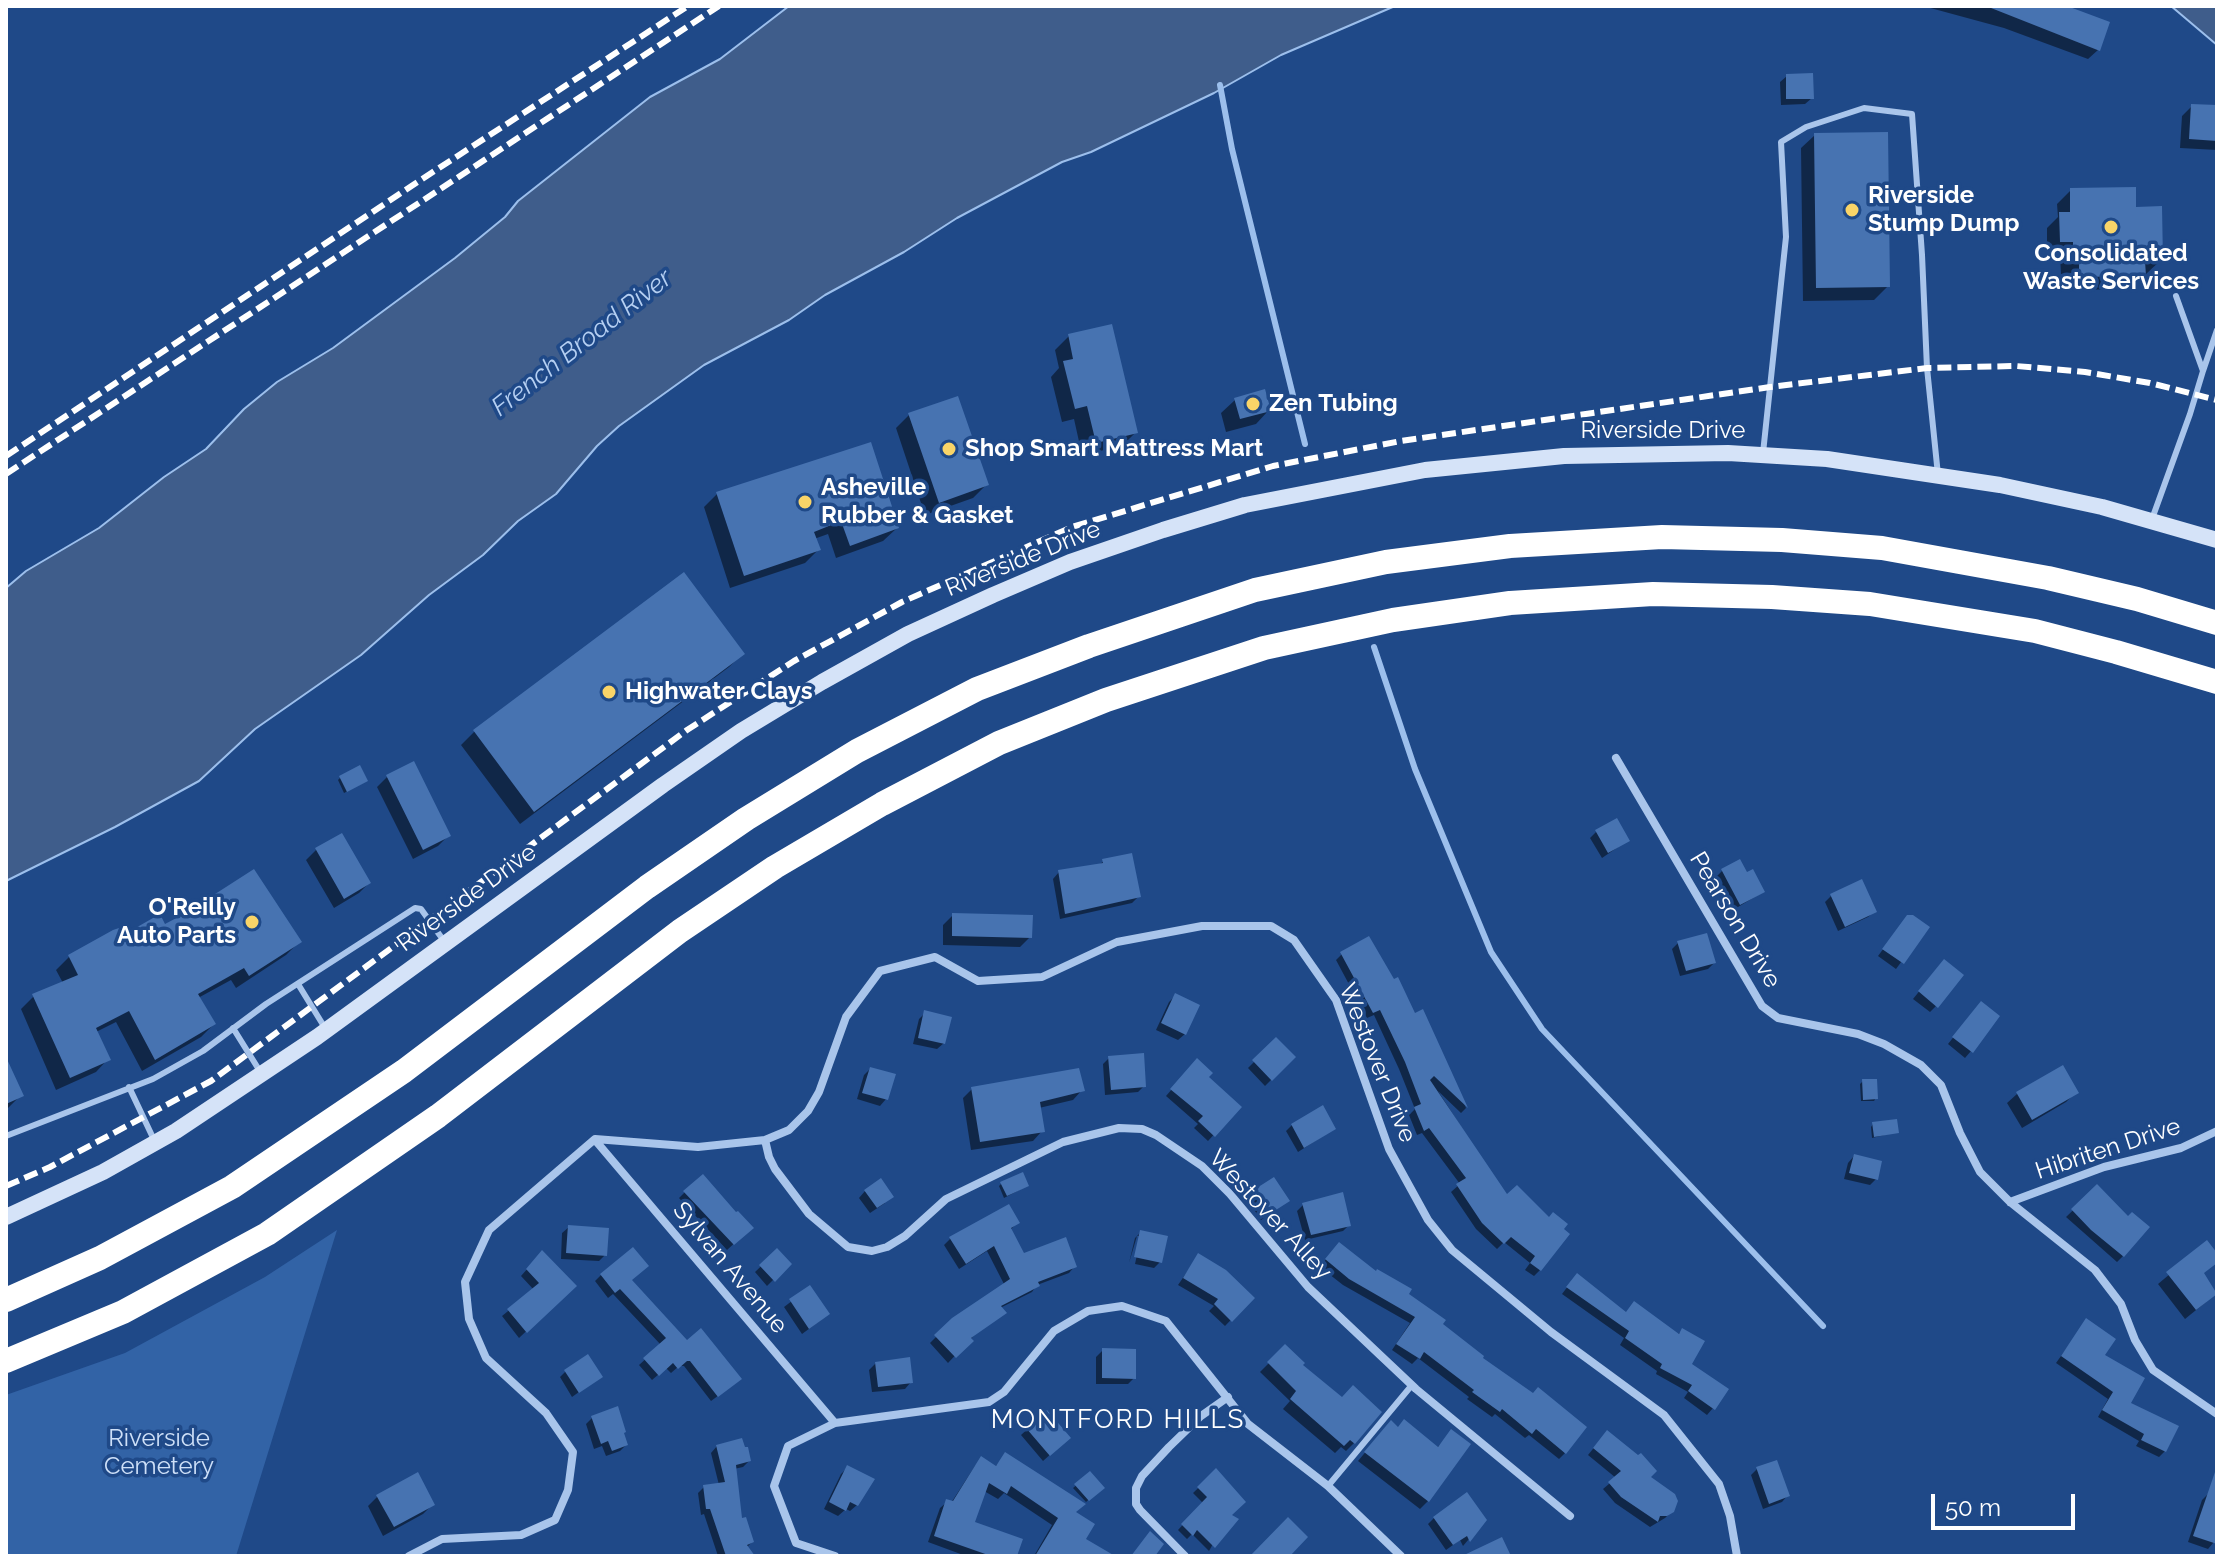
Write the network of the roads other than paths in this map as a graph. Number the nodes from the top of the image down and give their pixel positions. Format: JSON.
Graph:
{"nodes":[{"id":1,"x":2176,"y":296,"type":"dead end"},
{"id":2,"x":2217,"y":330,"type":"edge"},
{"id":3,"x":2203,"y":371,"type":"junction"},
{"id":4,"x":1763,"y":455,"type":"junction"},
{"id":5,"x":1938,"y":475,"type":"junction"},
{"id":6,"x":2152,"y":521,"type":"junction"},
{"id":7,"x":2217,"y":540,"type":"edge"},
{"id":8,"x":2217,"y":623,"type":"edge"},
{"id":9,"x":2217,"y":682,"type":"edge"},
{"id":10,"x":1616,"y":758,"type":"dead end"},
{"id":11,"x":446,"y":944,"type":"junction"},
{"id":12,"x":298,"y":984,"type":"junction"},
{"id":13,"x":233,"y":1028,"type":"junction"},
{"id":14,"x":327,"y":1030,"type":"junction"},
{"id":15,"x":262,"y":1075,"type":"junction"},
{"id":16,"x":129,"y":1087,"type":"junction"},
{"id":17,"x":2217,"y":1131,"type":"edge"},
{"id":18,"x":6,"y":1136,"type":"edge"},
{"id":19,"x":595,"y":1139,"type":"junction"},
{"id":20,"x":765,"y":1140,"type":"junction"},
{"id":21,"x":155,"y":1143,"type":"junction"},
{"id":22,"x":2010,"y":1202,"type":"junction"},
{"id":23,"x":6,"y":1217,"type":"edge"},
{"id":24,"x":6,"y":1300,"type":"edge"},
{"id":25,"x":6,"y":1361,"type":"edge"},
{"id":26,"x":1412,"y":1385,"type":"junction"},
{"id":27,"x":1228,"y":1397,"type":"junction"},
{"id":28,"x":2217,"y":1414,"type":"edge"},
{"id":29,"x":835,"y":1423,"type":"junction"},
{"id":30,"x":1328,"y":1486,"type":"junction"},
{"id":31,"x":1570,"y":1516,"type":"dead end"},
{"id":32,"x":409,"y":1556,"type":"edge"},
{"id":33,"x":835,"y":1556,"type":"edge"},
{"id":34,"x":1185,"y":1556,"type":"edge"},
{"id":35,"x":1401,"y":1556,"type":"edge"},
{"id":36,"x":1737,"y":1556,"type":"edge"}],
"edges":[{"from":1,"to":3,"type":"lane"},
{"from":2,"to":3,"type":"lane"},
{"from":3,"to":6,"type":"lane"},
{"from":4,"to":5,"type":"main road","name":"Riverside Drive"},
{"from":4,"to":5,"type":"lane"},
{"from":4,"to":11,"type":"main road","name":"Riverside Drive"},
{"from":5,"to":6,"type":"main road","name":"Riverside Drive"},
{"from":6,"to":7,"type":"main road","name":"Riverside Drive"},
{"from":8,"to":24,"type":"highway"},
{"from":9,"to":25,"type":"highway"},
{"from":10,"to":22,"type":"street","name":"Pearson Drive"},
{"from":11,"to":12,"type":"lane"},
{"from":11,"to":14,"type":"main road","name":"Riverside Drive"},
{"from":12,"to":13,"type":"lane"},
{"from":12,"to":14,"type":"lane"},
{"from":13,"to":15,"type":"lane"},
{"from":13,"to":16,"type":"lane"},
{"from":14,"to":15,"type":"main road","name":"Riverside Drive"},
{"from":15,"to":21,"type":"main road","name":"Riverside Drive"},
{"from":16,"to":18,"type":"lane"},
{"from":16,"to":21,"type":"lane"},
{"from":17,"to":22,"type":"street","name":"Hibriten Drive"},
{"from":19,"to":20,"type":"street","name":"Westover Drive"},
{"from":19,"to":29,"type":"street","name":"Sylvan Avenue"},
{"from":19,"to":32,"type":"street"},
{"from":20,"to":26,"type":"street","name":"Westover Alley"},
{"from":20,"to":36,"type":"street","name":"Westover Drive"},
{"from":21,"to":23,"type":"main road","name":"Riverside Drive"},
{"from":22,"to":28,"type":"street","name":"Pearson Drive"},
{"from":26,"to":30,"type":"lane"},
{"from":26,"to":31,"type":"street","name":"Westover Alley"},
{"from":27,"to":29,"type":"street"},
{"from":27,"to":30,"type":"street"},
{"from":27,"to":34,"type":"street"},
{"from":29,"to":33,"type":"street"},
{"from":30,"to":35,"type":"street"}]}
